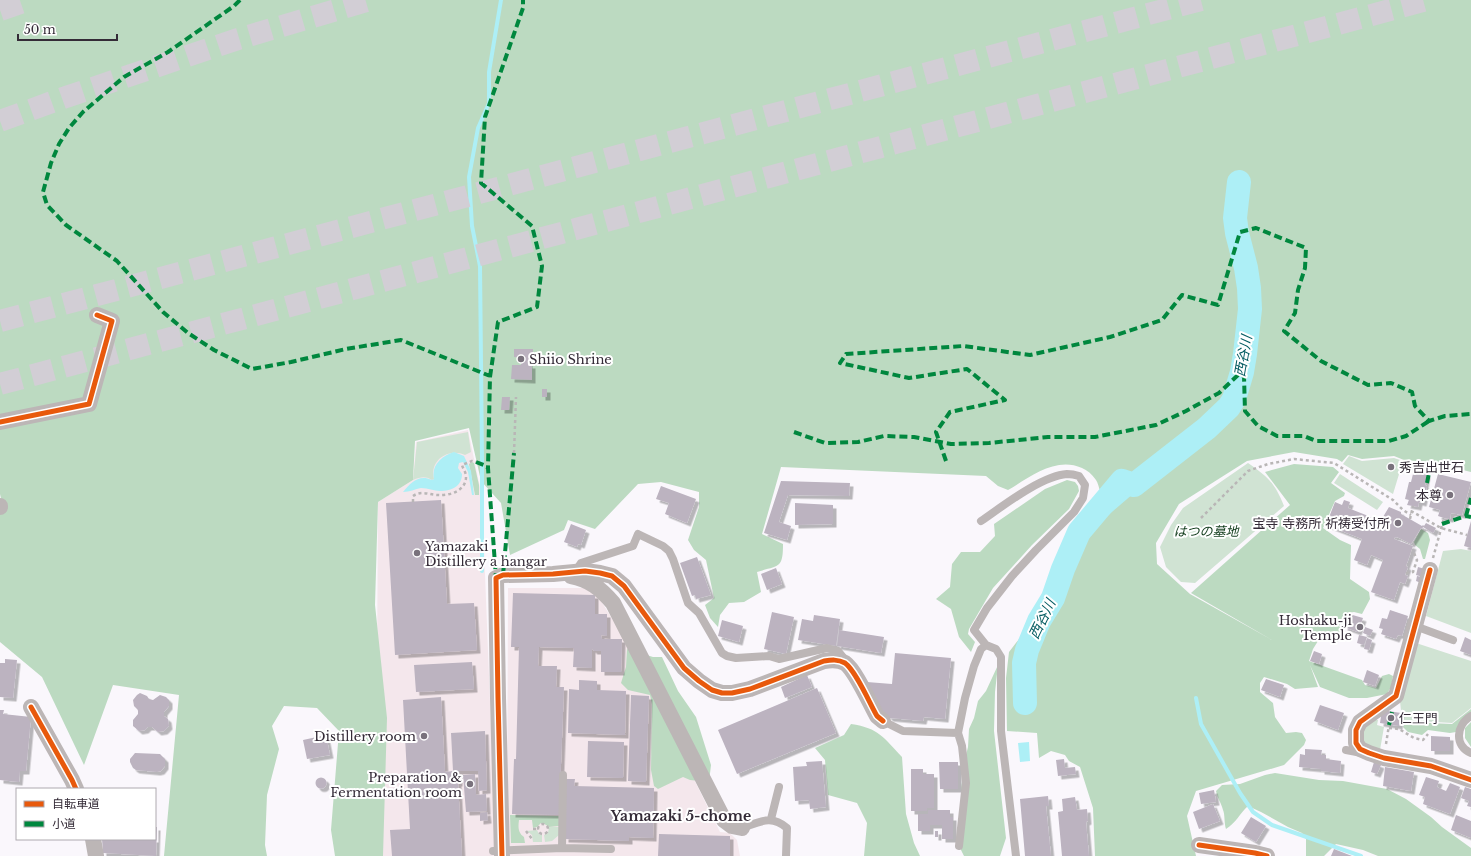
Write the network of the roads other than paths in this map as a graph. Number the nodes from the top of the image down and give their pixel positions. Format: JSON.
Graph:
{"nodes":[{"id":1,"x":97,"y":315,"type":"dead end"},
{"id":2,"x":0,"y":422,"type":"edge"},
{"id":3,"x":981,"y":521,"type":"dead end"},
{"id":4,"x":1430,"y":570,"type":"dead end"},
{"id":5,"x":575,"y":572,"type":"junction"},
{"id":6,"x":553,"y":574,"type":"junction"},
{"id":7,"x":1415,"y":626,"type":"junction"},
{"id":8,"x":1453,"y":640,"type":"dead end"},
{"id":9,"x":986,"y":645,"type":"junction"},
{"id":10,"x":852,"y":669,"type":"junction"},
{"id":11,"x":31,"y":707,"type":"dead end"},
{"id":12,"x":1471,"y":716,"type":"edge"},
{"id":13,"x":883,"y":721,"type":"joint"},
{"id":14,"x":958,"y":733,"type":"junction"},
{"id":15,"x":1346,"y":750,"type":"dead end"},
{"id":16,"x":1471,"y":753,"type":"edge"},
{"id":17,"x":1369,"y":754,"type":"junction"},
{"id":18,"x":563,"y":775,"type":"dead end"},
{"id":19,"x":1471,"y":780,"type":"edge"},
{"id":20,"x":778,"y":787,"type":"dead end"},
{"id":21,"x":76,"y":788,"type":"edge"},
{"id":22,"x":771,"y":819,"type":"junction"},
{"id":23,"x":742,"y":828,"type":"joint"},
{"id":24,"x":93,"y":840,"type":"edge"},
{"id":25,"x":959,"y":846,"type":"dead end"},
{"id":26,"x":1199,"y":846,"type":"dead end"},
{"id":27,"x":562,"y":848,"type":"junction"},
{"id":28,"x":611,"y":849,"type":"dead end"},
{"id":29,"x":499,"y":853,"type":"edge"},
{"id":30,"x":96,"y":856,"type":"edge"},
{"id":31,"x":786,"y":856,"type":"edge"},
{"id":32,"x":1016,"y":856,"type":"edge"},
{"id":33,"x":1267,"y":856,"type":"edge"}],
"edges":[{"from":1,"to":2,"type":"street"},
{"from":3,"to":9,"type":"lane"},
{"from":4,"to":7,"type":"street"},
{"from":5,"to":6,"type":"street"},
{"from":5,"to":10,"type":"street"},
{"from":5,"to":10,"type":"lane"},
{"from":6,"to":23,"type":"street"},
{"from":6,"to":29,"type":"street"},
{"from":7,"to":8,"type":"lane"},
{"from":7,"to":17,"type":"street"},
{"from":9,"to":14,"type":"lane"},
{"from":9,"to":32,"type":"lane"},
{"from":10,"to":13,"type":"street"},
{"from":11,"to":21,"type":"street"},
{"from":12,"to":16,"type":"lane"},
{"from":13,"to":14,"type":"lane"},
{"from":14,"to":25,"type":"lane"},
{"from":15,"to":17,"type":"lane"},
{"from":17,"to":19,"type":"street"},
{"from":18,"to":27,"type":"lane"},
{"from":20,"to":22,"type":"lane"},
{"from":22,"to":23,"type":"lane"},
{"from":22,"to":31,"type":"lane"},
{"from":24,"to":30,"type":"street"},
{"from":26,"to":33,"type":"street"},
{"from":27,"to":28,"type":"lane"},
{"from":27,"to":29,"type":"lane"}]}
